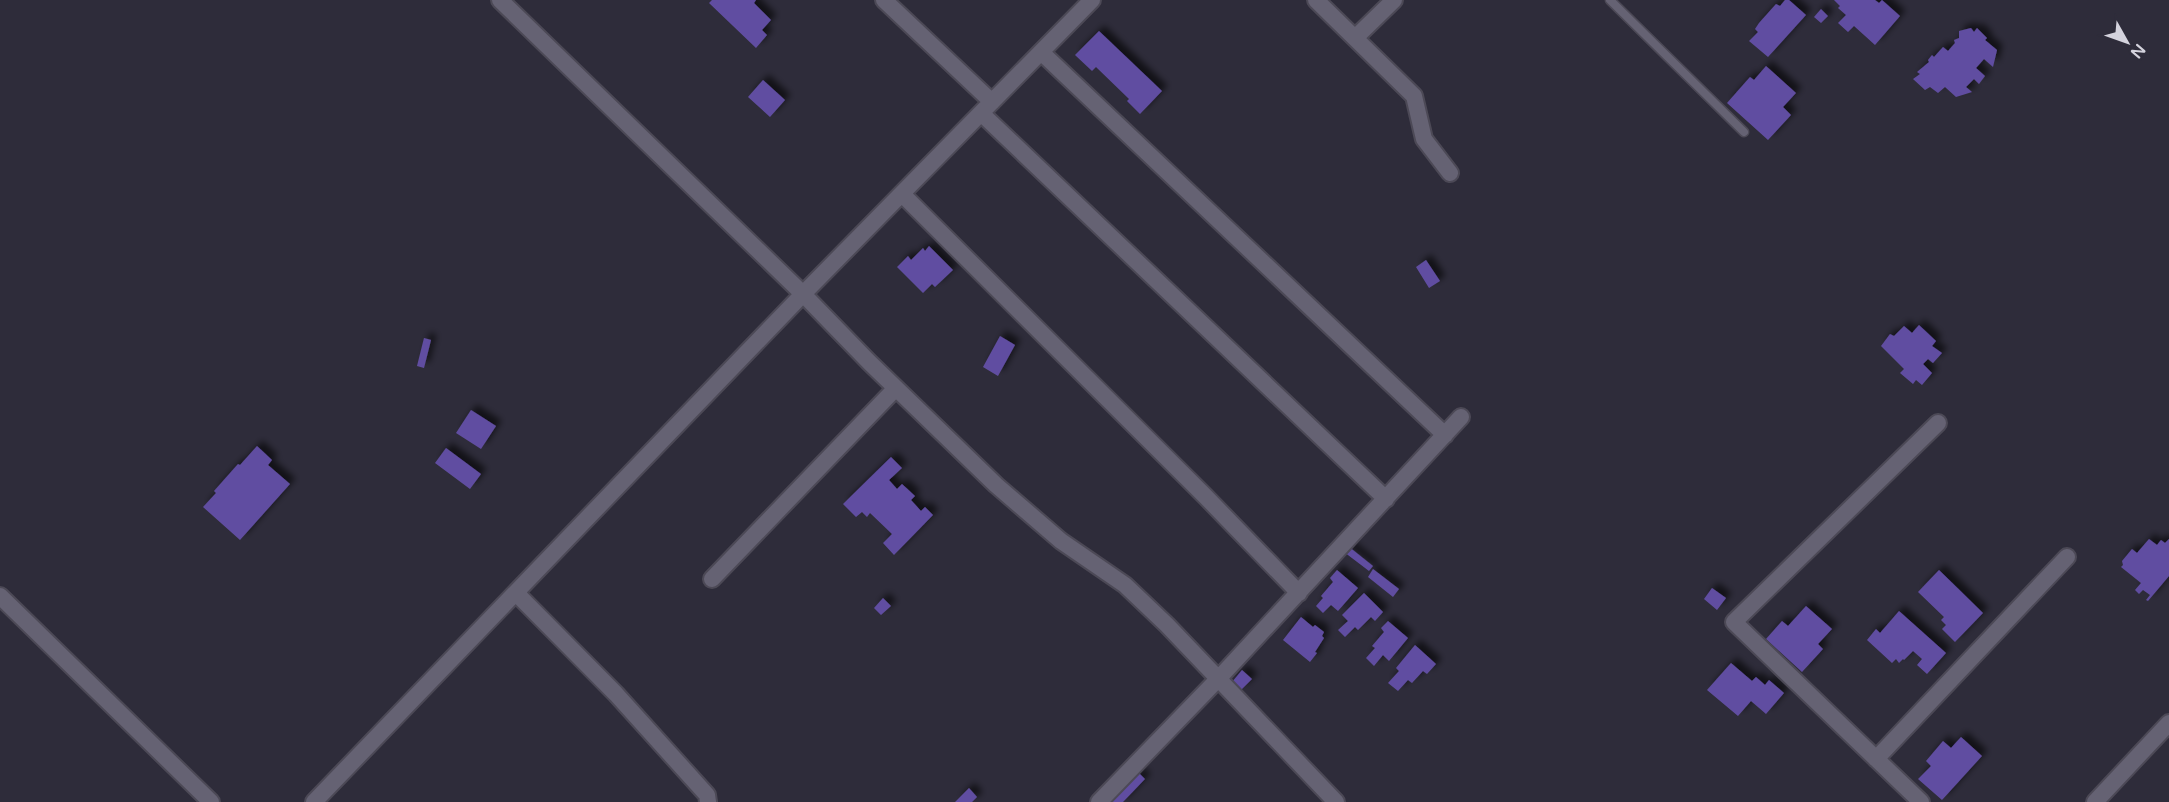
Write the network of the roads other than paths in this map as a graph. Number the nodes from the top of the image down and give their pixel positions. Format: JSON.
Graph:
{"nodes":[{"id":1,"x":500,"y":0,"type":"edge"},
{"id":2,"x":884,"y":0,"type":"edge"},
{"id":3,"x":1092,"y":0,"type":"edge"},
{"id":4,"x":1316,"y":0,"type":"edge"},
{"id":5,"x":1394,"y":0,"type":"edge"},
{"id":6,"x":1610,"y":0,"type":"edge"},
{"id":7,"x":1355,"y":38,"type":"junction"},
{"id":8,"x":1041,"y":52,"type":"junction"},
{"id":9,"x":986,"y":107,"type":"junction"},
{"id":10,"x":1744,"y":132,"type":"dead end"},
{"id":11,"x":1450,"y":173,"type":"dead end"},
{"id":12,"x":902,"y":194,"type":"junction"},
{"id":13,"x":803,"y":294,"type":"junction"},
{"id":14,"x":896,"y":388,"type":"junction"},
{"id":15,"x":1461,"y":417,"type":"dead end"},
{"id":16,"x":1938,"y":423,"type":"dead end"},
{"id":17,"x":1445,"y":435,"type":"junction"},
{"id":18,"x":1386,"y":500,"type":"junction"},
{"id":19,"x":2067,"y":558,"type":"dead end"},
{"id":20,"x":712,"y":579,"type":"dead end"},
{"id":21,"x":516,"y":593,"type":"junction"},
{"id":22,"x":1299,"y":593,"type":"junction"},
{"id":23,"x":0,"y":596,"type":"edge"},
{"id":24,"x":1219,"y":678,"type":"junction"},
{"id":25,"x":2169,"y":723,"type":"edge"},
{"id":26,"x":1876,"y":759,"type":"junction"},
{"id":27,"x":210,"y":802,"type":"edge"},
{"id":28,"x":315,"y":802,"type":"edge"},
{"id":29,"x":708,"y":802,"type":"edge"},
{"id":30,"x":1100,"y":802,"type":"edge"},
{"id":31,"x":1336,"y":802,"type":"edge"},
{"id":32,"x":1921,"y":802,"type":"edge"},
{"id":33,"x":2095,"y":802,"type":"edge"}],
"edges":[{"from":1,"to":13,"type":"street"},
{"from":2,"to":9,"type":"street"},
{"from":3,"to":8,"type":"street"},
{"from":4,"to":7,"type":"street"},
{"from":5,"to":7,"type":"street"},
{"from":6,"to":10,"type":"lane"},
{"from":7,"to":11,"type":"street"},
{"from":8,"to":9,"type":"street"},
{"from":8,"to":17,"type":"street"},
{"from":9,"to":12,"type":"street"},
{"from":9,"to":18,"type":"street"},
{"from":12,"to":13,"type":"street"},
{"from":12,"to":22,"type":"street"},
{"from":13,"to":14,"type":"street"},
{"from":13,"to":21,"type":"street"},
{"from":14,"to":20,"type":"street"},
{"from":14,"to":24,"type":"street"},
{"from":15,"to":17,"type":"street"},
{"from":16,"to":26,"type":"street"},
{"from":17,"to":18,"type":"street"},
{"from":18,"to":22,"type":"street"},
{"from":19,"to":26,"type":"street"},
{"from":21,"to":28,"type":"street"},
{"from":21,"to":29,"type":"street"},
{"from":22,"to":24,"type":"street"},
{"from":23,"to":27,"type":"street"},
{"from":24,"to":30,"type":"street"},
{"from":24,"to":31,"type":"street"},
{"from":25,"to":33,"type":"street"},
{"from":26,"to":32,"type":"street"}]}
